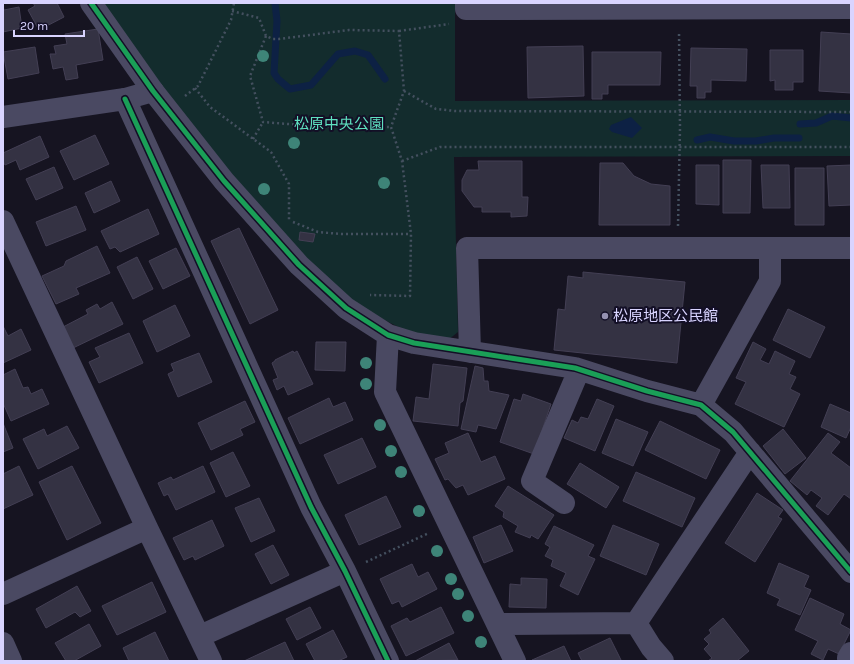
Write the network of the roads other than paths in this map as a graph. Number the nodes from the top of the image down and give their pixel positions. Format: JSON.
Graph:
{"nodes":[{"id":1,"x":91,"y":3,"type":"edge"},
{"id":2,"x":466,"y":3,"type":"edge"},
{"id":3,"x":851,"y":8,"type":"edge"},
{"id":4,"x":153,"y":91,"type":"junction"},
{"id":5,"x":125,"y":99,"type":"junction"},
{"id":6,"x":3,"y":117,"type":"edge"},
{"id":7,"x":3,"y":221,"type":"edge"},
{"id":8,"x":851,"y":248,"type":"edge"},
{"id":9,"x":770,"y":249,"type":"junction"},
{"id":10,"x":388,"y":335,"type":"junction"},
{"id":11,"x":470,"y":352,"type":"junction"},
{"id":12,"x":579,"y":370,"type":"junction"},
{"id":13,"x":702,"y":405,"type":"junction"},
{"id":14,"x":750,"y":452,"type":"junction"},
{"id":15,"x":564,"y":503,"type":"dead end"},
{"id":16,"x":147,"y":528,"type":"junction"},
{"id":17,"x":345,"y":571,"type":"junction"},
{"id":18,"x":851,"y":572,"type":"edge"},
{"id":19,"x":3,"y":594,"type":"edge"},
{"id":20,"x":636,"y":623,"type":"junction"},
{"id":21,"x":498,"y":624,"type":"junction"},
{"id":22,"x":200,"y":636,"type":"junction"},
{"id":23,"x":3,"y":643,"type":"edge"},
{"id":24,"x":11,"y":661,"type":"edge"},
{"id":25,"x":211,"y":661,"type":"edge"},
{"id":26,"x":388,"y":661,"type":"edge"},
{"id":27,"x":515,"y":661,"type":"edge"},
{"id":28,"x":663,"y":661,"type":"edge"}],
"edges":[{"from":1,"to":4,"type":"street"},
{"from":2,"to":3,"type":"street"},
{"from":4,"to":5,"type":"street"},
{"from":4,"to":10,"type":"street"},
{"from":5,"to":6,"type":"street"},
{"from":5,"to":17,"type":"street"},
{"from":7,"to":16,"type":"street"},
{"from":8,"to":9,"type":"street"},
{"from":9,"to":11,"type":"street"},
{"from":9,"to":13,"type":"street"},
{"from":10,"to":11,"type":"street"},
{"from":10,"to":21,"type":"street"},
{"from":11,"to":12,"type":"street"},
{"from":12,"to":13,"type":"street"},
{"from":12,"to":15,"type":"street"},
{"from":13,"to":14,"type":"street"},
{"from":14,"to":18,"type":"street"},
{"from":14,"to":20,"type":"street"},
{"from":16,"to":19,"type":"street"},
{"from":16,"to":22,"type":"street"},
{"from":17,"to":22,"type":"street"},
{"from":17,"to":26,"type":"street"},
{"from":20,"to":21,"type":"street"},
{"from":20,"to":28,"type":"street"},
{"from":21,"to":27,"type":"street"},
{"from":22,"to":25,"type":"street"},
{"from":23,"to":24,"type":"street"}]}
